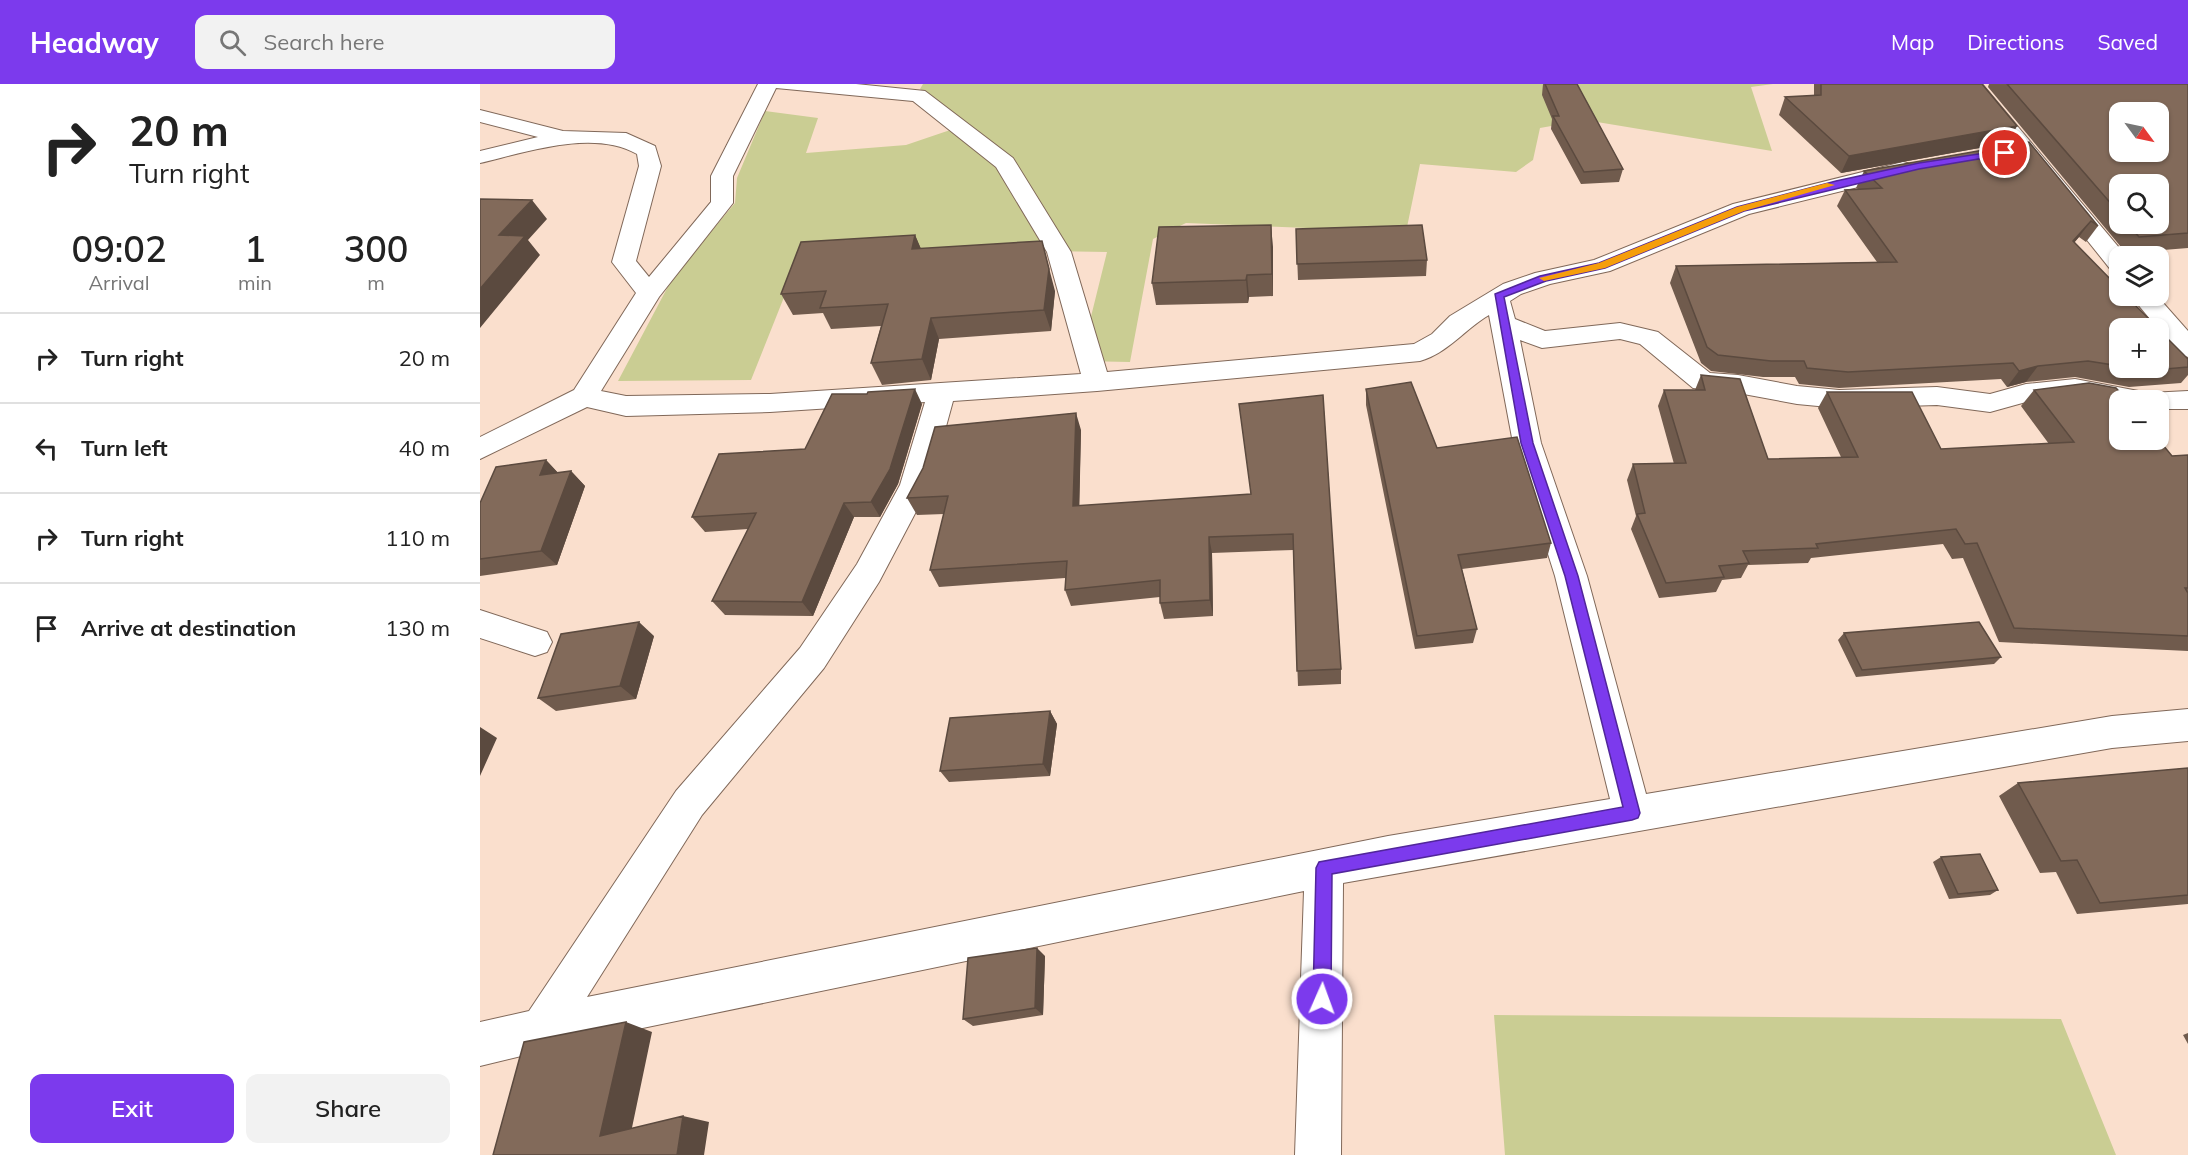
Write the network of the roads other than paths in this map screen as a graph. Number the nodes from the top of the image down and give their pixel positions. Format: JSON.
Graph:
{"nodes":[{"id":1,"x":768,"y":84,"type":"edge"},
{"id":2,"x":783,"y":84,"type":"edge"},
{"id":3,"x":1972,"y":84,"type":"edge"},
{"id":4,"x":925,"y":90,"type":"edge"},
{"id":5,"x":480,"y":116,"type":"edge"},
{"id":6,"x":563,"y":137,"type":"junction"},
{"id":7,"x":2026,"y":149,"type":"junction"},
{"id":8,"x":1994,"y":154,"type":"edge"},
{"id":9,"x":480,"y":157,"type":"edge"},
{"id":10,"x":1930,"y":164,"type":"edge"},
{"id":11,"x":2109,"y":251,"type":"edge"},
{"id":12,"x":649,"y":293,"type":"junction"},
{"id":13,"x":2152,"y":306,"type":"edge"},
{"id":14,"x":1501,"y":310,"type":"junction"},
{"id":15,"x":2188,"y":348,"type":"edge"},
{"id":16,"x":1097,"y":382,"type":"junction"},
{"id":17,"x":942,"y":391,"type":"junction"},
{"id":18,"x":2109,"y":394,"type":"edge"},
{"id":19,"x":584,"y":397,"type":"junction"},
{"id":20,"x":2169,"y":400,"type":"edge"},
{"id":21,"x":2188,"y":400,"type":"edge"},
{"id":22,"x":481,"y":450,"type":"edge"},
{"id":23,"x":480,"y":624,"type":"edge"},
{"id":24,"x":535,"y":642,"type":"dead end"},
{"id":25,"x":2188,"y":725,"type":"edge"},
{"id":26,"x":1632,"y":813,"type":"junction"},
{"id":27,"x":1324,"y":868,"type":"junction"},
{"id":28,"x":542,"y":1030,"type":"junction"},
{"id":29,"x":480,"y":1044,"type":"edge"},
{"id":30,"x":1318,"y":1155,"type":"edge"}],
"edges":[{"from":1,"to":12,"type":"street"},
{"from":2,"to":4,"type":"street"},
{"from":3,"to":7,"type":"street"},
{"from":4,"to":16,"type":"street"},
{"from":5,"to":6,"type":"street"},
{"from":6,"to":9,"type":"street"},
{"from":6,"to":12,"type":"street"},
{"from":7,"to":8,"type":"street"},
{"from":7,"to":11,"type":"street"},
{"from":10,"to":14,"type":"street"},
{"from":12,"to":19,"type":"street"},
{"from":13,"to":15,"type":"street"},
{"from":14,"to":16,"type":"street"},
{"from":14,"to":18,"type":"street"},
{"from":14,"to":26,"type":"street"},
{"from":16,"to":17,"type":"street"},
{"from":17,"to":19,"type":"street"},
{"from":17,"to":28,"type":"street"},
{"from":19,"to":22,"type":"street"},
{"from":20,"to":21,"type":"street"},
{"from":23,"to":24,"type":"street"},
{"from":25,"to":26,"type":"street"},
{"from":26,"to":27,"type":"street"},
{"from":27,"to":28,"type":"street"},
{"from":27,"to":30,"type":"street"},
{"from":28,"to":29,"type":"street"}]}
